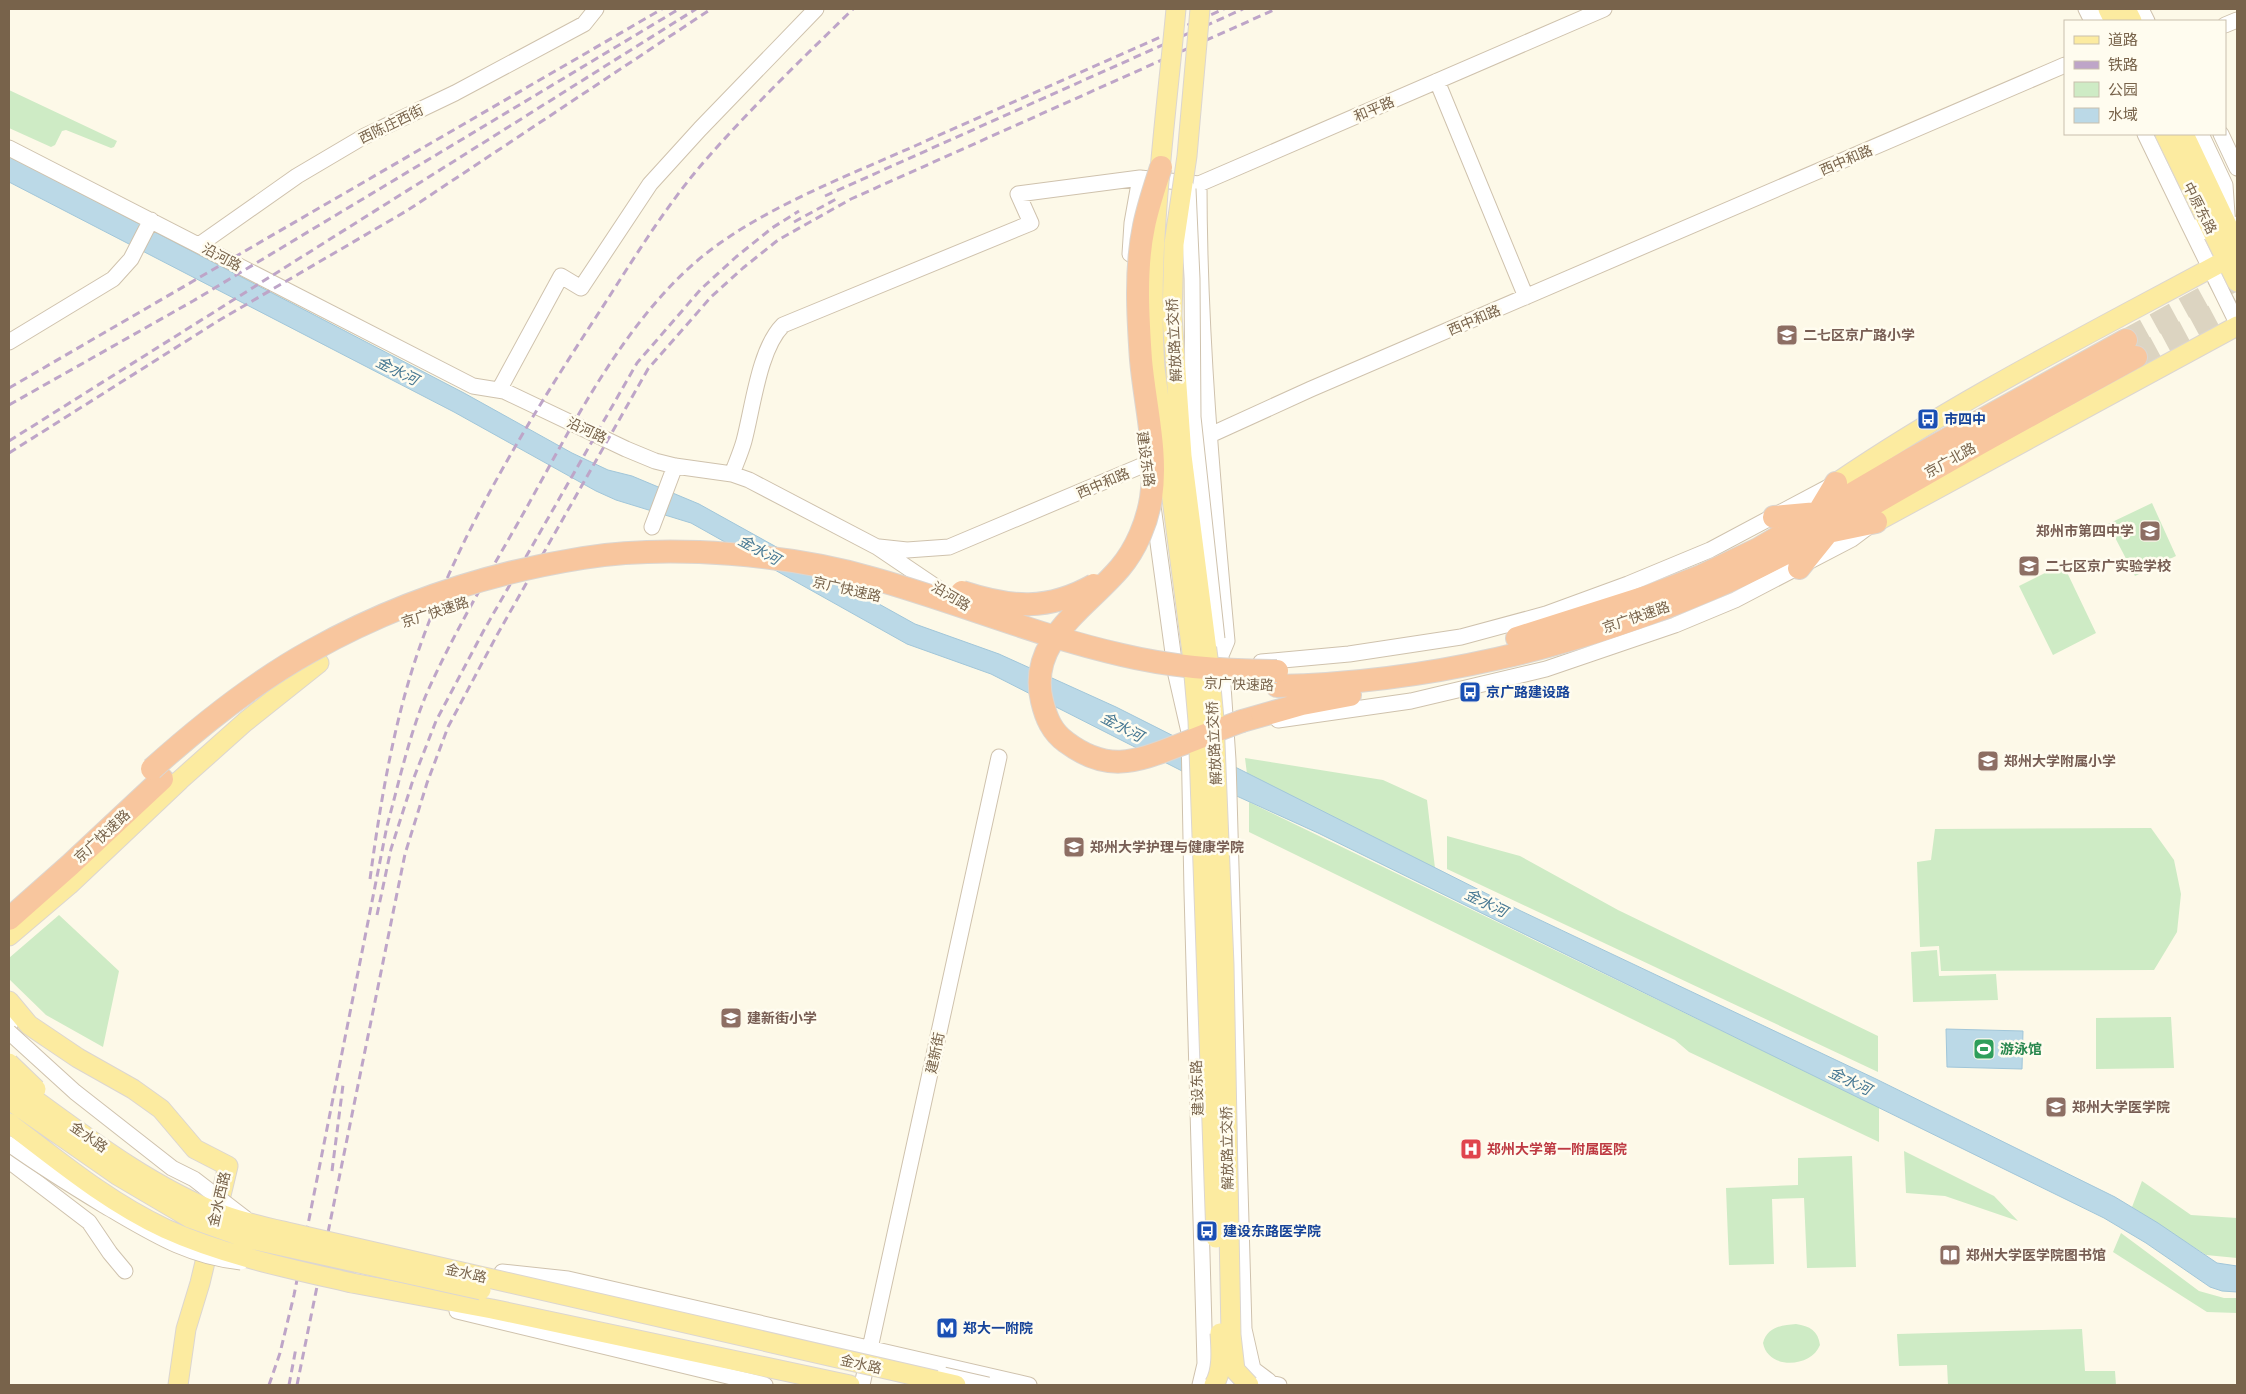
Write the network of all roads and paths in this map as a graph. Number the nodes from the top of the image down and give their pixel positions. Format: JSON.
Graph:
{"nodes":[{"id":1,"x":816,"y":9,"type":"edge"},
{"id":2,"x":1176,"y":9,"type":"edge"},
{"id":3,"x":1200,"y":9,"type":"edge"},
{"id":4,"x":1604,"y":9,"type":"edge"},
{"id":5,"x":594,"y":13,"type":"edge"},
{"id":6,"x":2064,"y":65,"type":"edge"},
{"id":7,"x":1437,"y":82,"type":"junction"},
{"id":8,"x":2146,"y":135,"type":"edge"},
{"id":9,"x":2156,"y":135,"type":"edge"},
{"id":10,"x":2166,"y":135,"type":"edge"},
{"id":11,"x":2184,"y":135,"type":"edge"},
{"id":12,"x":2201,"y":135,"type":"edge"},
{"id":13,"x":2221,"y":135,"type":"edge"},
{"id":14,"x":9,"y":148,"type":"edge"},
{"id":15,"x":1187,"y":156,"type":"junction"},
{"id":16,"x":1161,"y":167,"type":"junction"},
{"id":17,"x":2237,"y":168,"type":"edge"},
{"id":18,"x":1140,"y":178,"type":"junction"},
{"id":19,"x":1199,"y":184,"type":"junction"},
{"id":20,"x":2225,"y":185,"type":"junction"},
{"id":21,"x":2237,"y":207,"type":"edge"},
{"id":22,"x":150,"y":223,"type":"junction"},
{"id":23,"x":2213,"y":228,"type":"edge"},
{"id":24,"x":198,"y":245,"type":"junction"},
{"id":25,"x":2228,"y":257,"type":"edge"},
{"id":26,"x":2237,"y":282,"type":"edge"},
{"id":27,"x":1526,"y":297,"type":"junction"},
{"id":28,"x":2237,"y":325,"type":"edge"},
{"id":29,"x":9,"y":342,"type":"edge"},
{"id":30,"x":499,"y":390,"type":"junction"},
{"id":31,"x":1209,"y":435,"type":"junction"},
{"id":32,"x":1147,"y":464,"type":"junction"},
{"id":33,"x":675,"y":466,"type":"junction"},
{"id":34,"x":732,"y":474,"type":"junction"},
{"id":35,"x":1836,"y":483,"type":"junction"},
{"id":36,"x":1818,"y":513,"type":"junction"},
{"id":37,"x":1774,"y":517,"type":"junction"},
{"id":38,"x":1876,"y":522,"type":"joint"},
{"id":39,"x":652,"y":527,"type":"dead end"},
{"id":40,"x":878,"y":547,"type":"junction"},
{"id":41,"x":1761,"y":557,"type":"junction"},
{"id":42,"x":553,"y":564,"type":"junction"},
{"id":43,"x":1120,"y":568,"type":"junction"},
{"id":44,"x":1799,"y":568,"type":"joint"},
{"id":45,"x":1597,"y":631,"type":"junction"},
{"id":46,"x":1175,"y":657,"type":"junction"},
{"id":47,"x":1221,"y":660,"type":"junction"},
{"id":48,"x":319,"y":663,"type":"junction"},
{"id":49,"x":1176,"y":675,"type":"junction"},
{"id":50,"x":1226,"y":729,"type":"junction"},
{"id":51,"x":1189,"y":734,"type":"junction"},
{"id":52,"x":999,"y":757,"type":"dead end"},
{"id":53,"x":9,"y":900,"type":"edge"},
{"id":54,"x":9,"y":919,"type":"edge"},
{"id":55,"x":9,"y":936,"type":"edge"},
{"id":56,"x":11,"y":1012,"type":"edge"},
{"id":57,"x":9,"y":1032,"type":"edge"},
{"id":58,"x":9,"y":1063,"type":"edge"},
{"id":59,"x":9,"y":1082,"type":"edge"},
{"id":60,"x":9,"y":1100,"type":"edge"},
{"id":61,"x":9,"y":1123,"type":"edge"},
{"id":62,"x":74,"y":1127,"type":"junction"},
{"id":63,"x":9,"y":1144,"type":"edge"},
{"id":64,"x":9,"y":1161,"type":"edge"},
{"id":65,"x":251,"y":1223,"type":"junction"},
{"id":66,"x":279,"y":1266,"type":"junction"},
{"id":67,"x":125,"y":1270,"type":"dead end"},
{"id":68,"x":502,"y":1272,"type":"junction"},
{"id":69,"x":474,"y":1275,"type":"junction"},
{"id":70,"x":352,"y":1283,"type":"junction"},
{"id":71,"x":870,"y":1349,"type":"junction"},
{"id":72,"x":1274,"y":1383,"type":"edge"},
{"id":73,"x":178,"y":1385,"type":"edge"},
{"id":74,"x":765,"y":1385,"type":"edge"},
{"id":75,"x":850,"y":1385,"type":"edge"},
{"id":76,"x":862,"y":1385,"type":"edge"},
{"id":77,"x":898,"y":1385,"type":"edge"},
{"id":78,"x":956,"y":1385,"type":"edge"},
{"id":79,"x":988,"y":1385,"type":"edge"},
{"id":80,"x":1029,"y":1385,"type":"edge"},
{"id":81,"x":1200,"y":1385,"type":"edge"},
{"id":82,"x":1214,"y":1385,"type":"edge"},
{"id":83,"x":1249,"y":1385,"type":"edge"}],
"edges":[{"from":1,"to":30,"type":"street"},
{"from":2,"to":16,"type":"main road","name":"解放路立交桥","bridge":true},
{"from":3,"to":15,"type":"main road","name":"解放路立交桥","bridge":true},
{"from":4,"to":7,"type":"street","name":"和平路"},
{"from":5,"to":24,"type":"street","name":"西陈庄西街"},
{"from":6,"to":27,"type":"street","name":"西中和路"},
{"from":7,"to":19,"type":"street","name":"和平路"},
{"from":7,"to":27,"type":"street"},
{"from":8,"to":23,"type":"street"},
{"from":9,"to":23,"type":"street"},
{"from":10,"to":23,"type":"main road","name":"中原东路"},
{"from":11,"to":23,"type":"main road","name":"中原东路"},
{"from":12,"to":20,"type":"street"},
{"from":13,"to":17,"type":"street"},
{"from":14,"to":22,"type":"street","name":"沿河路"},
{"from":15,"to":47,"type":"street","bridge":true},
{"from":15,"to":83,"type":"main road","name":"解放路立交桥","bridge":true},
{"from":16,"to":43,"type":"highway","bridge":true},
{"from":16,"to":82,"type":"main road","name":"解放路立交桥","bridge":true},
{"from":18,"to":19,"type":"street","name":"和平路"},
{"from":18,"to":32,"type":"street","name":"建设东路"},
{"from":18,"to":34,"type":"street","name":"和平路"},
{"from":19,"to":31,"type":"street"},
{"from":20,"to":21,"type":"street"},
{"from":20,"to":23,"type":"street"},
{"from":22,"to":24,"type":"street","name":"沿河路"},
{"from":22,"to":29,"type":"street"},
{"from":23,"to":25,"type":"main road","name":"中原东路"},
{"from":23,"to":25,"type":"street"},
{"from":24,"to":30,"type":"street","name":"沿河路"},
{"from":25,"to":26,"type":"main road","name":"中原东路"},
{"from":25,"to":28,"type":"street"},
{"from":25,"to":35,"type":"main road"},
{"from":27,"to":31,"type":"street","name":"西中和路"},
{"from":28,"to":38,"type":"main road"},
{"from":30,"to":33,"type":"street","name":"沿河路"},
{"from":31,"to":32,"type":"street","name":"西中和路"},
{"from":31,"to":47,"type":"street"},
{"from":32,"to":40,"type":"street","name":"西中和路"},
{"from":32,"to":46,"type":"street","name":"建设东路"},
{"from":33,"to":34,"type":"street","name":"沿河路"},
{"from":33,"to":39,"type":"street"},
{"from":34,"to":40,"type":"street","name":"沿河路"},
{"from":35,"to":36,"type":"highway"},
{"from":35,"to":37,"type":"street"},
{"from":36,"to":37,"type":"highway"},
{"from":36,"to":41,"type":"highway","name":"京广北路"},
{"from":36,"to":41,"type":"highway","name":"京广北路"},
{"from":37,"to":47,"type":"street"},
{"from":38,"to":44,"type":"highway"},
{"from":40,"to":49,"type":"street","name":"沿河路"},
{"from":41,"to":42,"type":"highway","name":"京广快速路","bridge":true},
{"from":41,"to":45,"type":"highway","name":"京广快速路"},
{"from":42,"to":43,"type":"highway","bridge":true},
{"from":42,"to":53,"type":"highway","name":"京广快速路","bridge":true},
{"from":43,"to":45,"type":"highway","bridge":true},
{"from":44,"to":50,"type":"street"},
{"from":45,"to":48,"type":"highway","name":"京广快速路","bridge":true},
{"from":46,"to":47,"type":"street"},
{"from":46,"to":49,"type":"street","name":"建设东路"},
{"from":47,"to":50,"type":"street"},
{"from":48,"to":54,"type":"highway","name":"京广快速路"},
{"from":48,"to":55,"type":"main road"},
{"from":49,"to":51,"type":"street","name":"建设东路"},
{"from":50,"to":51,"type":"street"},
{"from":50,"to":72,"type":"street"},
{"from":51,"to":81,"type":"street","name":"建设东路"},
{"from":52,"to":71,"type":"street","name":"建新街"},
{"from":56,"to":73,"type":"main road","name":"金水西路"},
{"from":57,"to":65,"type":"street","bridge":true},
{"from":58,"to":62,"type":"main road","bridge":true},
{"from":59,"to":62,"type":"main road","name":"金水路","bridge":true},
{"from":60,"to":77,"type":"main road","name":"金水路","bridge":true},
{"from":61,"to":66,"type":"main road","bridge":true},
{"from":62,"to":65,"type":"main road","name":"金水路","bridge":true},
{"from":63,"to":66,"type":"street","bridge":true},
{"from":64,"to":67,"type":"street"},
{"from":65,"to":69,"type":"main road","name":"金水路","bridge":true},
{"from":66,"to":70,"type":"main road","bridge":true},
{"from":68,"to":69,"type":"street"},
{"from":68,"to":71,"type":"street"},
{"from":68,"to":79,"type":"street","bridge":true},
{"from":69,"to":78,"type":"main road","name":"金水路","bridge":true},
{"from":70,"to":74,"type":"street"},
{"from":70,"to":75,"type":"main road"},
{"from":71,"to":76,"type":"street","name":"建新街"},
{"from":71,"to":80,"type":"street"},
{"from":72,"to":82,"type":"street"}]}
